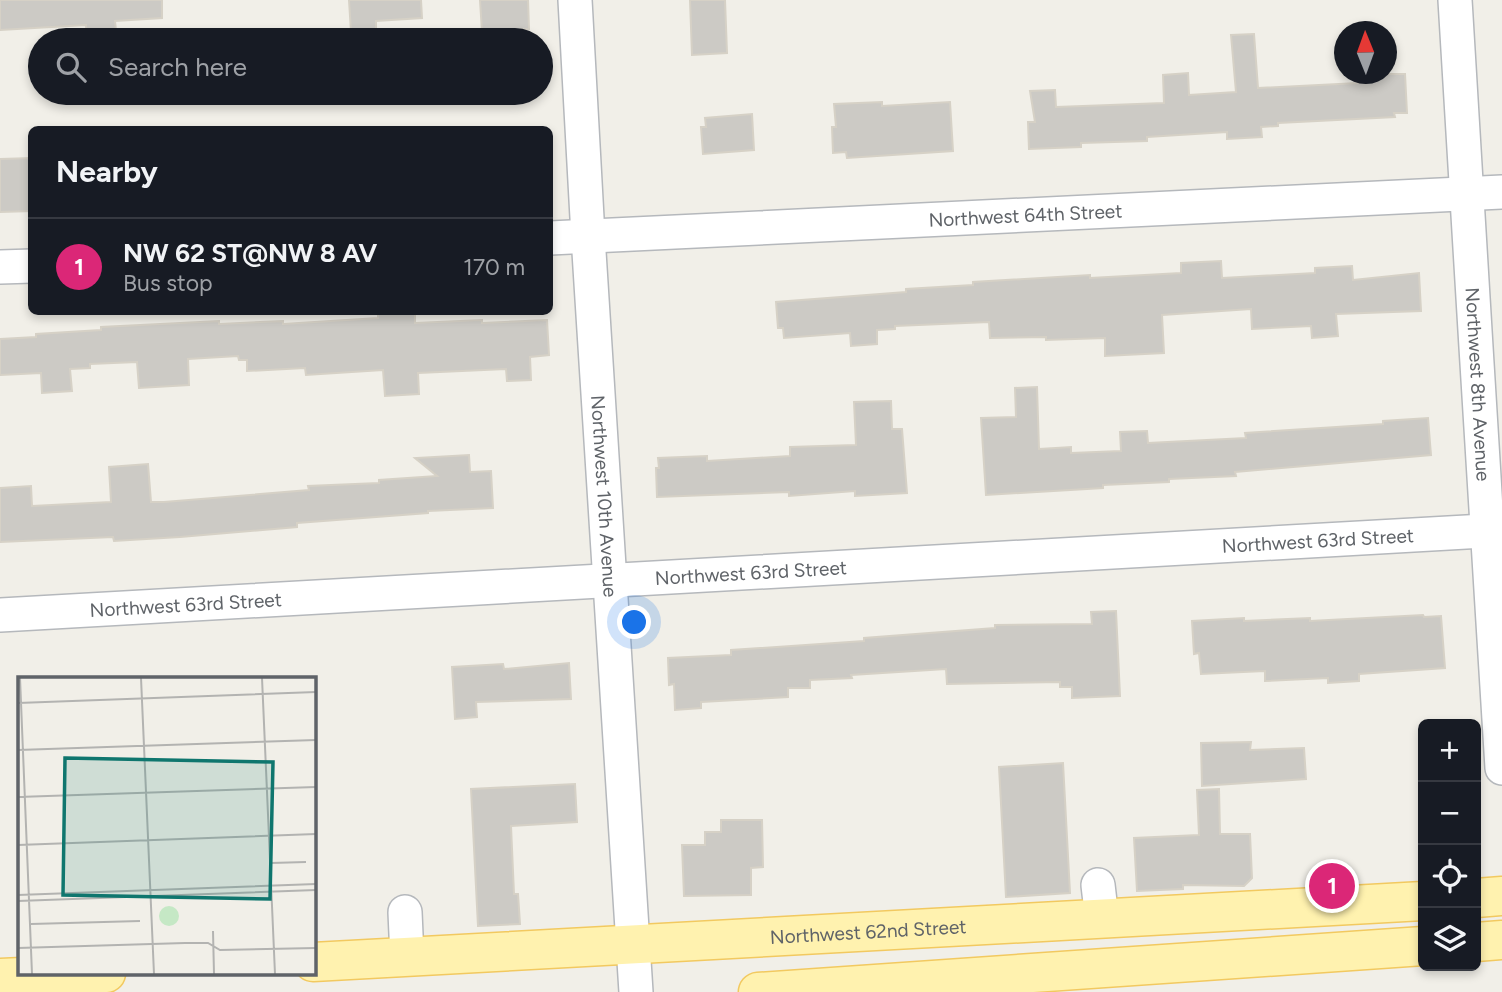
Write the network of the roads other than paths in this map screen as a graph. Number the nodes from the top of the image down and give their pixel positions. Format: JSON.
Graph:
{"nodes":[{"id":1,"x":576,"y":0,"type":"edge"},
{"id":2,"x":1455,"y":0,"type":"edge"},
{"id":3,"x":1502,"y":192,"type":"edge"},
{"id":4,"x":1468,"y":194,"type":"junction"},
{"id":5,"x":588,"y":236,"type":"junction"},
{"id":6,"x":553,"y":238,"type":"edge"},
{"id":7,"x":28,"y":266,"type":"edge"},
{"id":8,"x":0,"y":267,"type":"edge"},
{"id":9,"x":1494,"y":531,"type":"edge"},
{"id":10,"x":609,"y":582,"type":"junction"},
{"id":11,"x":0,"y":615,"type":"edge"},
{"id":12,"x":1501,"y":729,"type":"edge"},
{"id":13,"x":1502,"y":768,"type":"edge"},
{"id":14,"x":1502,"y":896,"type":"edge"},
{"id":15,"x":1481,"y":898,"type":"edge"},
{"id":16,"x":1418,"y":901,"type":"edge"},
{"id":17,"x":405,"y":912,"type":"dead end"},
{"id":18,"x":1502,"y":940,"type":"edge"},
{"id":19,"x":1481,"y":942,"type":"edge"},
{"id":20,"x":634,"y":945,"type":"junction"},
{"id":21,"x":1418,"y":946,"type":"edge"},
{"id":22,"x":407,"y":957,"type":"junction"},
{"id":23,"x":315,"y":962,"type":"edge"},
{"id":24,"x":85,"y":974,"type":"edge"},
{"id":25,"x":0,"y":978,"type":"edge"},
{"id":26,"x":636,"y":992,"type":"edge"},
{"id":27,"x":758,"y":992,"type":"edge"}],
"edges":[{"from":1,"to":5,"type":"street","name":"Northwest 10th Avenue"},
{"from":2,"to":4,"type":"street","name":"Northwest 8th Avenue"},
{"from":3,"to":4,"type":"street","name":"Northwest 64th Street"},
{"from":4,"to":5,"type":"street","name":"Northwest 64th Street"},
{"from":4,"to":9,"type":"street","name":"Northwest 8th Avenue"},
{"from":5,"to":6,"type":"street","name":"Northwest 64th Street"},
{"from":5,"to":10,"type":"street","name":"Northwest 10th Avenue"},
{"from":7,"to":8,"type":"street"},
{"from":9,"to":10,"type":"street","name":"Northwest 63rd Street"},
{"from":9,"to":12,"type":"street","name":"Northwest 8th Avenue"},
{"from":10,"to":11,"type":"street","name":"Northwest 63rd Street"},
{"from":10,"to":20,"type":"street","name":"Northwest 10th Avenue"},
{"from":12,"to":13,"type":"street","name":"Northwest 8th Avenue"},
{"from":14,"to":15,"type":"main road"},
{"from":16,"to":20,"type":"main road","name":"Northwest 62nd Street"},
{"from":17,"to":22,"type":"street"},
{"from":18,"to":19,"type":"main road"},
{"from":20,"to":22,"type":"main road","name":"Northwest 62nd Street"},
{"from":20,"to":26,"type":"street","name":"Northwest 10th Avenue"},
{"from":21,"to":27,"type":"main road"},
{"from":22,"to":23,"type":"main road","name":"Northwest 62nd Street"},
{"from":24,"to":25,"type":"main road"}]}
